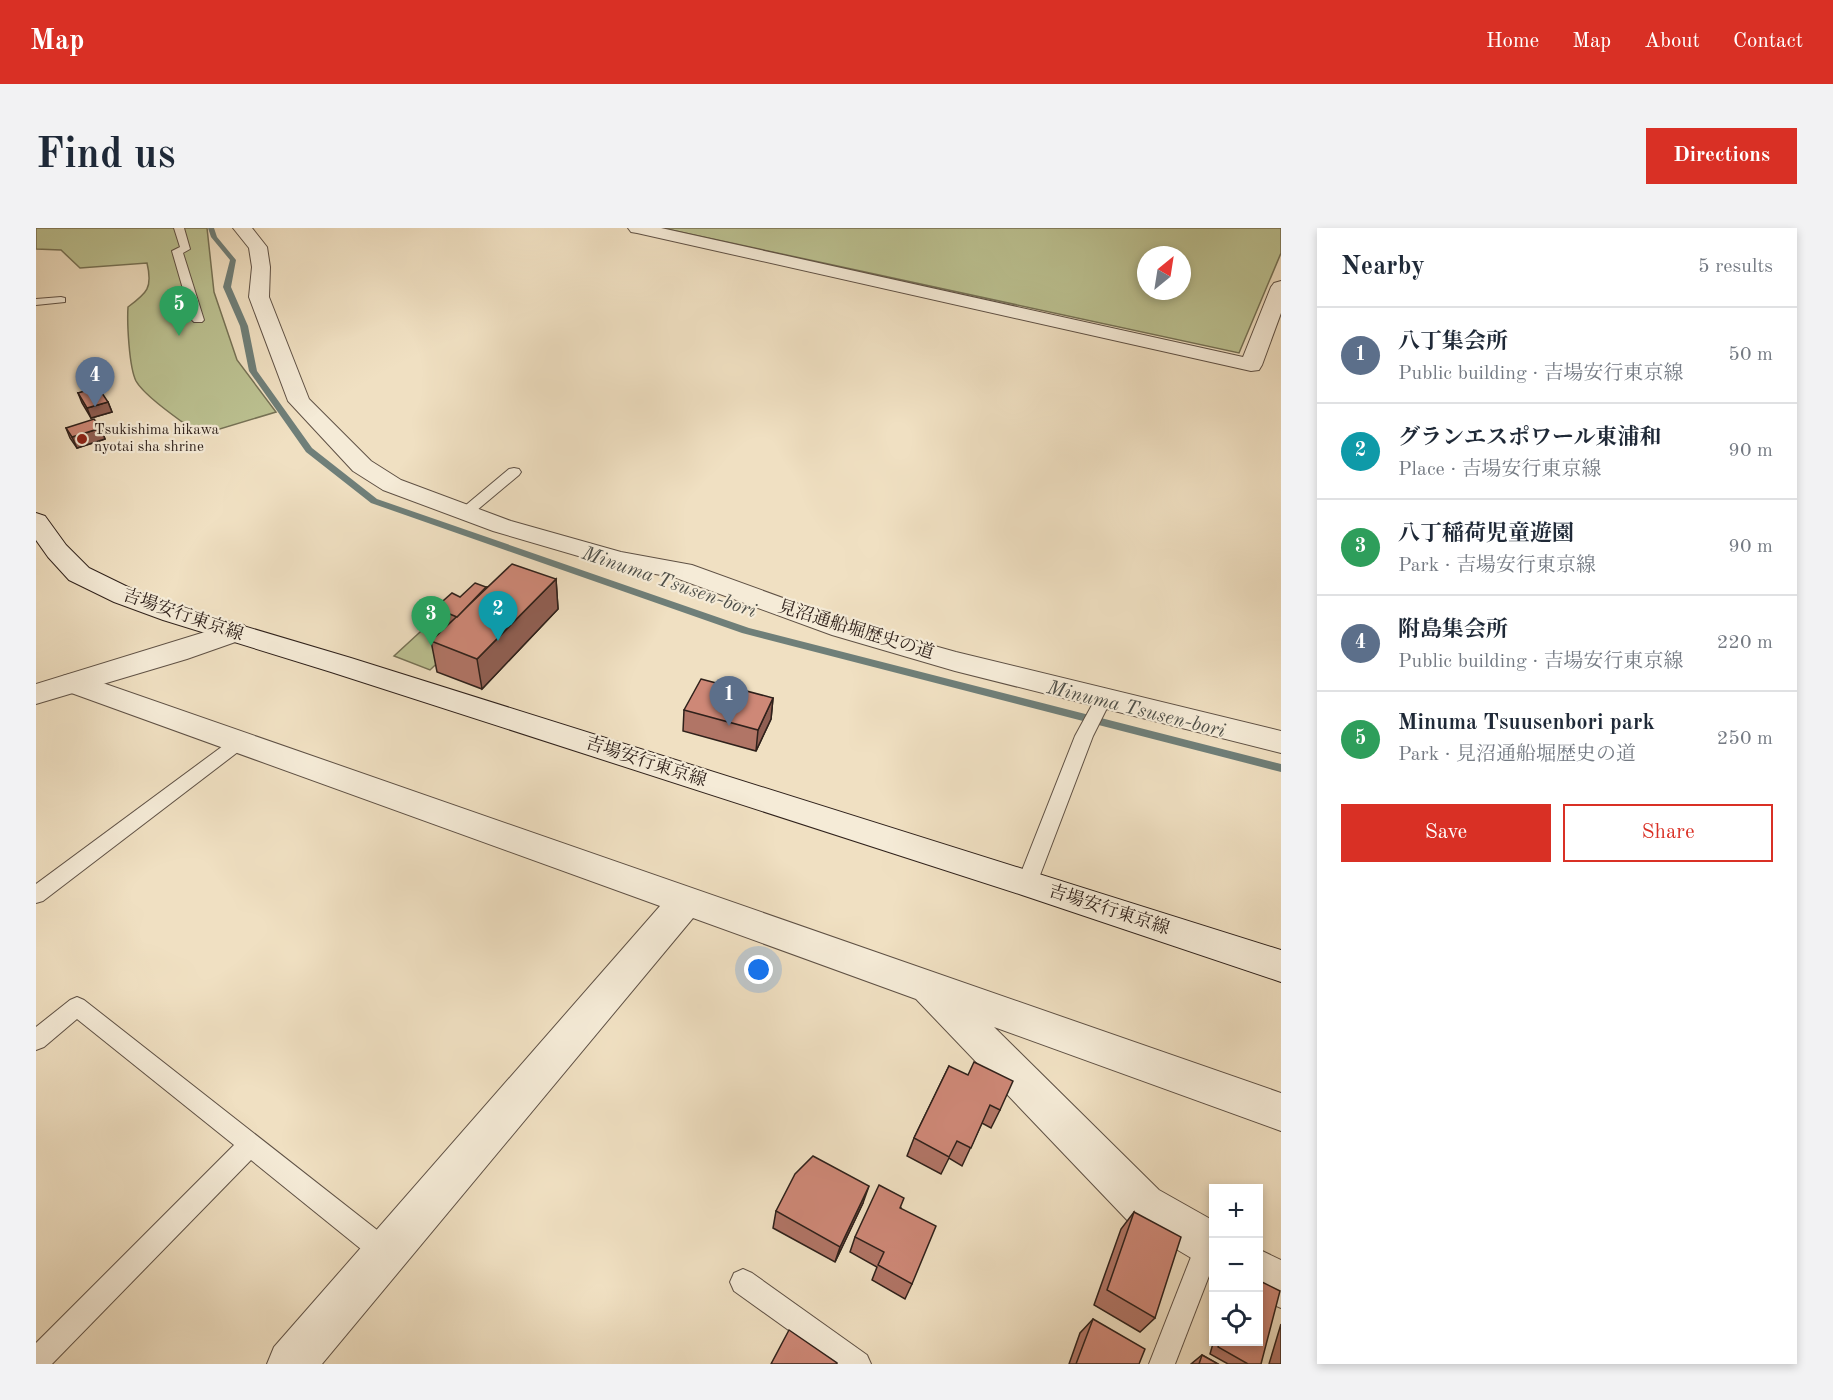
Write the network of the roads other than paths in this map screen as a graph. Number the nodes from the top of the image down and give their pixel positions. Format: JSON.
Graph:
{"nodes":[{"id":1,"x":179,"y":228,"type":"edge"},
{"id":2,"x":242,"y":228,"type":"edge"},
{"id":3,"x":637,"y":228,"type":"edge"},
{"id":4,"x":1281,"y":287,"type":"edge"},
{"id":5,"x":61,"y":300,"type":"dead end"},
{"id":6,"x":36,"y":302,"type":"edge"},
{"id":7,"x":198,"y":320,"type":"dead end"},
{"id":8,"x":514,"y":472,"type":"dead end"},
{"id":9,"x":465,"y":513,"type":"junction"},
{"id":10,"x":36,"y":521,"type":"edge"},
{"id":11,"x":234,"y":632,"type":"junction"},
{"id":12,"x":74,"y":683,"type":"junction"},
{"id":13,"x":36,"y":694,"type":"edge"},
{"id":14,"x":1104,"y":698,"type":"junction"},
{"id":15,"x":241,"y":741,"type":"junction"},
{"id":16,"x":1281,"y":742,"type":"edge"},
{"id":17,"x":1027,"y":883,"type":"junction"},
{"id":18,"x":36,"y":895,"type":"edge"},
{"id":19,"x":686,"y":902,"type":"junction"},
{"id":20,"x":1281,"y":966,"type":"edge"},
{"id":21,"x":926,"y":984,"type":"junction"},
{"id":22,"x":36,"y":1040,"type":"edge"},
{"id":23,"x":1281,"y":1112,"type":"edge"},
{"id":24,"x":250,"y":1145,"type":"junction"},
{"id":25,"x":1209,"y":1243,"type":"edge"},
{"id":26,"x":1209,"y":1249,"type":"edge"},
{"id":27,"x":386,"y":1253,"type":"junction"},
{"id":28,"x":1263,"y":1275,"type":"edge"},
{"id":29,"x":742,"y":1282,"type":"dead end"},
{"id":30,"x":1281,"y":1285,"type":"edge"},
{"id":31,"x":36,"y":1362,"type":"edge"},
{"id":32,"x":291,"y":1364,"type":"edge"},
{"id":33,"x":858,"y":1364,"type":"edge"},
{"id":34,"x":1162,"y":1364,"type":"edge"}],
"edges":[{"from":1,"to":7,"type":"lane"},
{"from":2,"to":9,"type":"street","name":"見沼通船堀歴史の道"},
{"from":3,"to":4,"type":"street"},
{"from":5,"to":6,"type":"lane"},
{"from":8,"to":9,"type":"lane"},
{"from":9,"to":14,"type":"street","name":"見沼通船堀歴史の道"},
{"from":10,"to":11,"type":"street","name":"吉場安行東京線"},
{"from":11,"to":12,"type":"street"},
{"from":11,"to":17,"type":"street","name":"吉場安行東京線"},
{"from":12,"to":13,"type":"street"},
{"from":12,"to":15,"type":"street"},
{"from":14,"to":16,"type":"street","name":"見沼通船堀歴史の道"},
{"from":14,"to":17,"type":"lane"},
{"from":15,"to":18,"type":"lane"},
{"from":15,"to":19,"type":"street"},
{"from":17,"to":20,"type":"street","name":"吉場安行東京線"},
{"from":19,"to":21,"type":"street"},
{"from":19,"to":27,"type":"street"},
{"from":21,"to":23,"type":"street"},
{"from":21,"to":25,"type":"street"},
{"from":22,"to":24,"type":"lane"},
{"from":24,"to":27,"type":"lane"},
{"from":24,"to":31,"type":"lane"},
{"from":26,"to":34,"type":"lane"},
{"from":27,"to":32,"type":"street"},
{"from":28,"to":30,"type":"street"},
{"from":29,"to":33,"type":"lane"}]}
